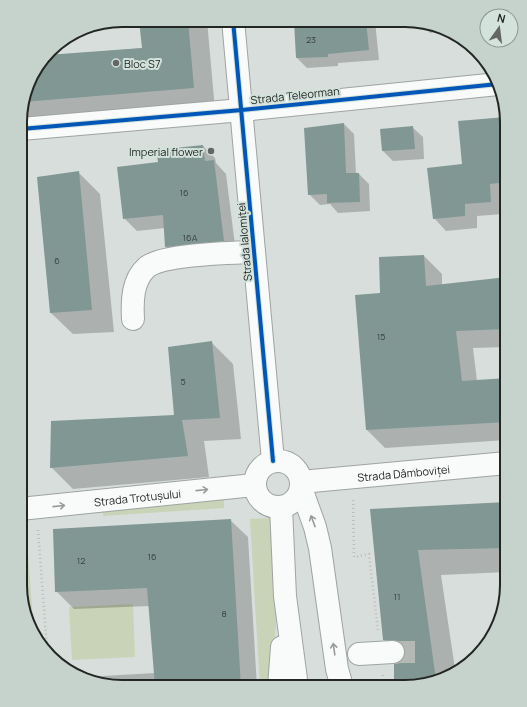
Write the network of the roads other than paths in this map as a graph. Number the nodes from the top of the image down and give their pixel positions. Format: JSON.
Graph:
{"nodes":[{"id":1,"x":234,"y":27,"type":"edge"},
{"id":2,"x":492,"y":85,"type":"edge"},
{"id":3,"x":242,"y":110,"type":"junction"},
{"id":4,"x":27,"y":128,"type":"edge"},
{"id":5,"x":254,"y":252,"type":"junction"},
{"id":6,"x":133,"y":320,"type":"dead end"},
{"id":7,"x":273,"y":461,"type":"junction"},
{"id":8,"x":500,"y":464,"type":"edge"},
{"id":9,"x":254,"y":485,"type":"junction"},
{"id":10,"x":301,"y":485,"type":"junction"},
{"id":11,"x":281,"y":507,"type":"junction"},
{"id":12,"x":28,"y":509,"type":"edge"},
{"id":13,"x":285,"y":596,"type":"junction"},
{"id":14,"x":279,"y":680,"type":"edge"},
{"id":15,"x":296,"y":680,"type":"edge"},
{"id":16,"x":340,"y":680,"type":"edge"}],
"edges":[{"from":1,"to":3,"type":"street","name":"Strada Ialomiței"},
{"from":2,"to":3,"type":"street","name":"Strada Teleorman"},
{"from":3,"to":4,"type":"street","name":"Strada Teleorman"},
{"from":3,"to":5,"type":"street","name":"Strada Ialomiței"},
{"from":5,"to":6,"type":"street"},
{"from":5,"to":7,"type":"street","name":"Strada Ialomiței"},
{"from":7,"to":9,"type":"street"},
{"from":7,"to":10,"type":"street"},
{"from":8,"to":10,"type":"street","name":"Strada Dâmboviței"},
{"from":9,"to":11,"type":"street"},
{"from":12,"to":9,"type":"street","name":"Strada Trotușului","one_way":true},
{"from":10,"to":11,"type":"street"},
{"from":16,"to":10,"type":"street","one_way":true},
{"from":11,"to":13,"type":"street"},
{"from":13,"to":14,"type":"street"},
{"from":13,"to":15,"type":"street"}]}
